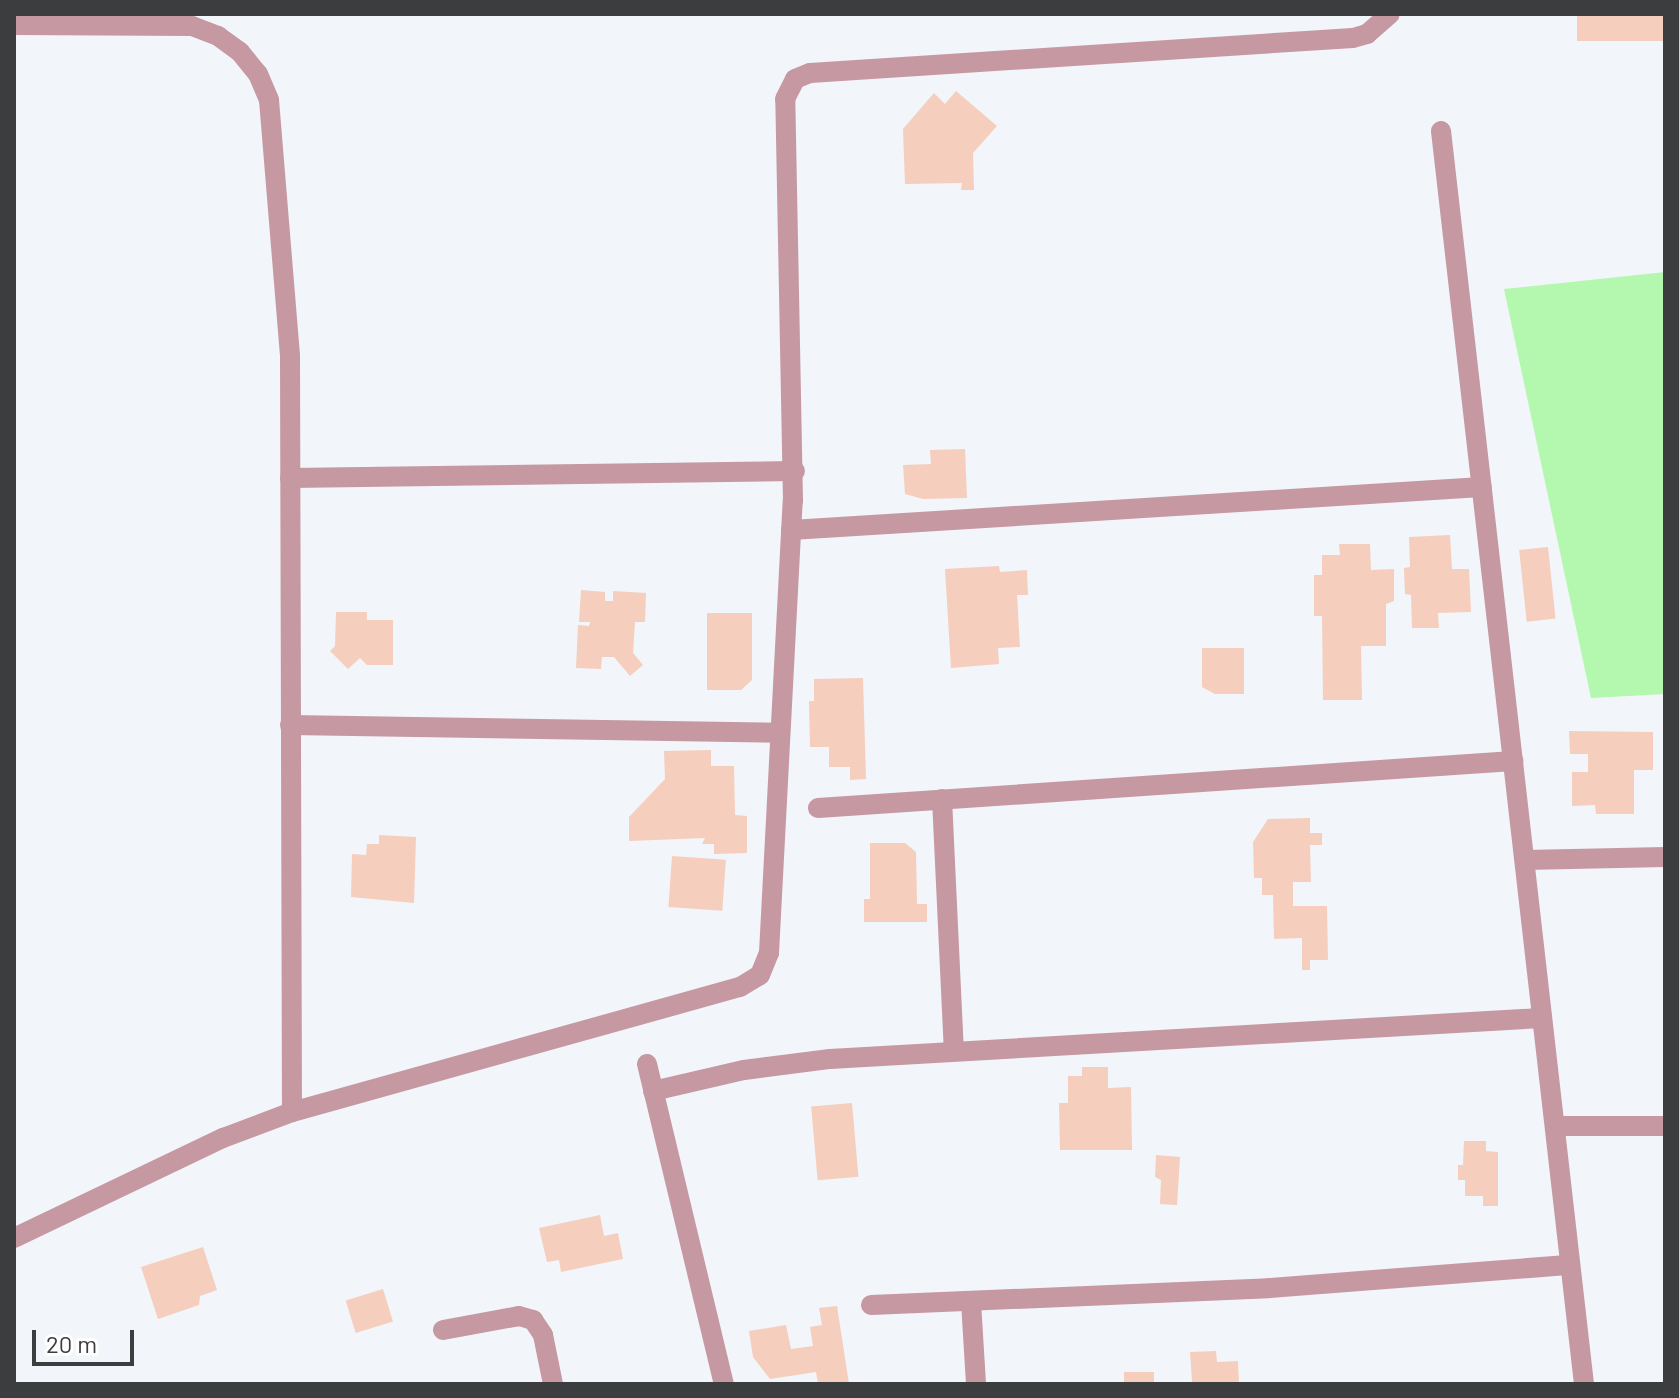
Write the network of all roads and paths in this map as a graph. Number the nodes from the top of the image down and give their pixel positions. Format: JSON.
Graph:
{"nodes":[{"id":1,"x":1390,"y":14,"type":"edge"},
{"id":2,"x":14,"y":25,"type":"edge"},
{"id":3,"x":1441,"y":131,"type":"dead end"},
{"id":4,"x":795,"y":471,"type":"junction"},
{"id":5,"x":290,"y":478,"type":"junction"},
{"id":6,"x":1482,"y":487,"type":"junction"},
{"id":7,"x":791,"y":530,"type":"junction"},
{"id":8,"x":290,"y":725,"type":"junction"},
{"id":9,"x":780,"y":733,"type":"junction"},
{"id":10,"x":1513,"y":761,"type":"junction"},
{"id":11,"x":942,"y":799,"type":"junction"},
{"id":12,"x":818,"y":808,"type":"dead end"},
{"id":13,"x":1665,"y":857,"type":"edge"},
{"id":14,"x":1525,"y":860,"type":"junction"},
{"id":15,"x":1542,"y":1018,"type":"junction"},
{"id":16,"x":954,"y":1051,"type":"junction"},
{"id":17,"x":647,"y":1064,"type":"dead end"},
{"id":18,"x":653,"y":1091,"type":"junction"},
{"id":19,"x":292,"y":1112,"type":"junction"},
{"id":20,"x":1555,"y":1126,"type":"junction"},
{"id":21,"x":1665,"y":1126,"type":"edge"},
{"id":22,"x":14,"y":1238,"type":"edge"},
{"id":23,"x":1570,"y":1265,"type":"junction"},
{"id":24,"x":971,"y":1302,"type":"junction"},
{"id":25,"x":871,"y":1305,"type":"dead end"},
{"id":26,"x":443,"y":1330,"type":"dead end"},
{"id":27,"x":553,"y":1384,"type":"edge"},
{"id":28,"x":724,"y":1384,"type":"edge"},
{"id":29,"x":976,"y":1384,"type":"edge"},
{"id":30,"x":1584,"y":1384,"type":"edge"}],
"edges":[{"from":1,"to":4,"type":"street"},
{"from":2,"to":5,"type":"street"},
{"from":3,"to":6,"type":"street"},
{"from":4,"to":5,"type":"street"},
{"from":4,"to":7,"type":"street"},
{"from":5,"to":8,"type":"street"},
{"from":6,"to":7,"type":"street"},
{"from":6,"to":10,"type":"street"},
{"from":7,"to":9,"type":"street"},
{"from":8,"to":9,"type":"street"},
{"from":8,"to":19,"type":"street"},
{"from":9,"to":19,"type":"street"},
{"from":10,"to":11,"type":"street"},
{"from":10,"to":14,"type":"street"},
{"from":11,"to":12,"type":"street"},
{"from":11,"to":16,"type":"street"},
{"from":13,"to":14,"type":"street"},
{"from":14,"to":15,"type":"street"},
{"from":15,"to":16,"type":"street"},
{"from":15,"to":20,"type":"street"},
{"from":16,"to":18,"type":"street"},
{"from":17,"to":18,"type":"street"},
{"from":18,"to":28,"type":"street"},
{"from":19,"to":22,"type":"street"},
{"from":20,"to":21,"type":"street"},
{"from":20,"to":23,"type":"street"},
{"from":23,"to":24,"type":"street"},
{"from":23,"to":30,"type":"street"},
{"from":24,"to":25,"type":"street"},
{"from":24,"to":29,"type":"street"},
{"from":26,"to":27,"type":"street"}]}
